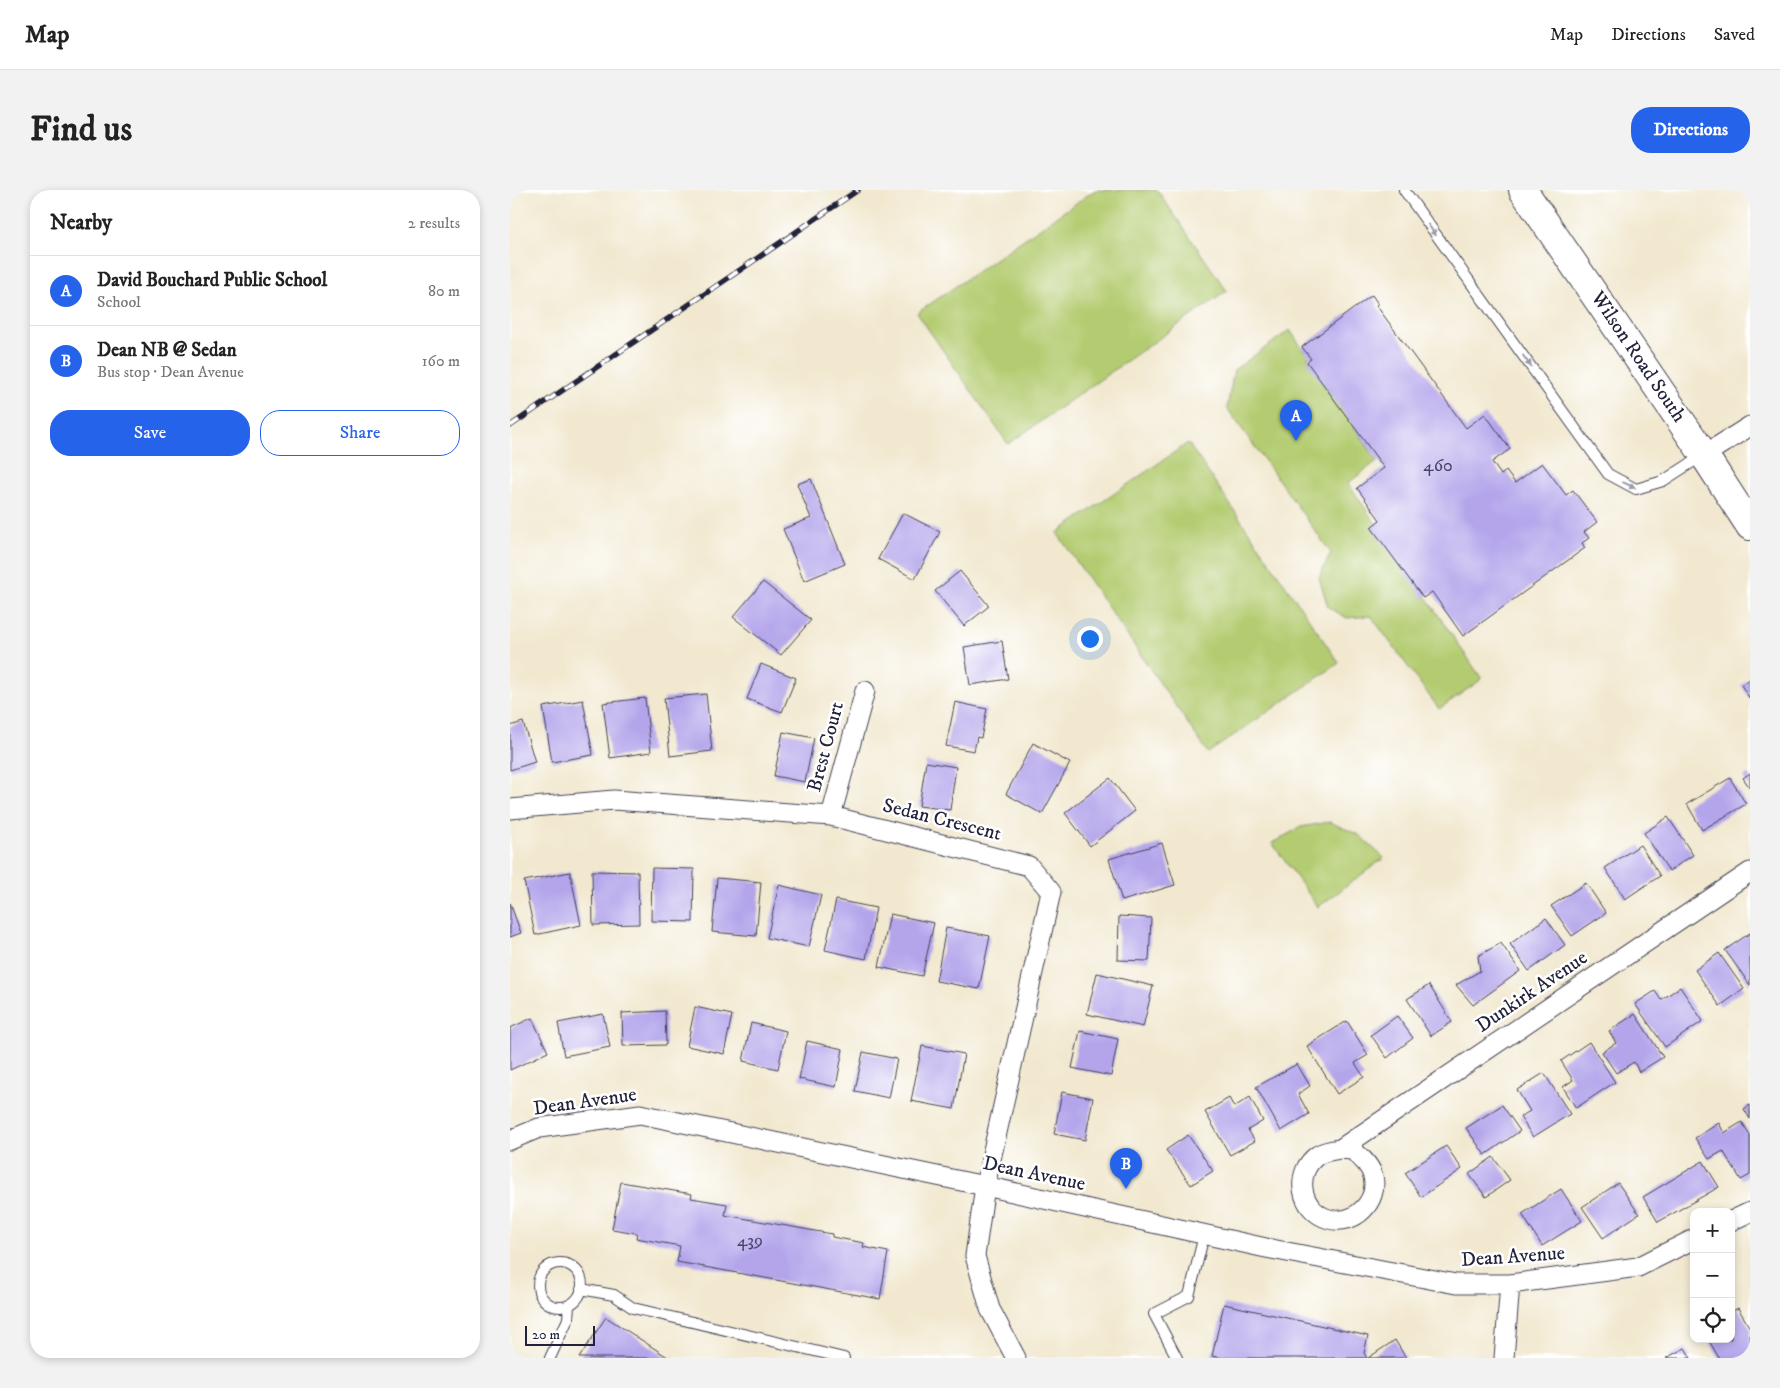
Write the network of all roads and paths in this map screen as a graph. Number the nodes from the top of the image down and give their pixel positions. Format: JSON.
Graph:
{"nodes":[{"id":1,"x":1404,"y":190,"type":"edge"},
{"id":2,"x":1523,"y":190,"type":"edge"},
{"id":3,"x":1750,"y":426,"type":"edge"},
{"id":4,"x":1704,"y":455,"type":"junction"},
{"id":5,"x":1750,"y":526,"type":"edge"},
{"id":6,"x":865,"y":691,"type":"dead end"},
{"id":7,"x":510,"y":809,"type":"edge"},
{"id":8,"x":831,"y":816,"type":"junction"},
{"id":9,"x":1750,"y":872,"type":"edge"},
{"id":10,"x":510,"y":1140,"type":"edge"},
{"id":11,"x":1340,"y":1149,"type":"dead end"},
{"id":12,"x":985,"y":1186,"type":"junction"},
{"id":13,"x":1750,"y":1212,"type":"edge"},
{"id":14,"x":1735,"y":1219,"type":"edge"},
{"id":15,"x":1204,"y":1234,"type":"junction"},
{"id":16,"x":1690,"y":1241,"type":"edge"},
{"id":17,"x":1510,"y":1284,"type":"junction"},
{"id":18,"x":581,"y":1289,"type":"junction"},
{"id":19,"x":569,"y":1305,"type":"junction"},
{"id":20,"x":550,"y":1358,"type":"edge"},
{"id":21,"x":844,"y":1358,"type":"edge"},
{"id":22,"x":1016,"y":1358,"type":"edge"},
{"id":23,"x":1177,"y":1358,"type":"edge"},
{"id":24,"x":1504,"y":1358,"type":"edge"}],
"edges":[{"from":1,"to":4,"type":"lane","one_way":true},
{"from":2,"to":4,"type":"main road","name":"Wilson Road South"},
{"from":3,"to":4,"type":"street"},
{"from":4,"to":5,"type":"main road","name":"Wilson Road South"},
{"from":6,"to":8,"type":"street","name":"Brest Court"},
{"from":7,"to":8,"type":"street","name":"Sedan Crescent"},
{"from":8,"to":12,"type":"street","name":"Sedan Crescent"},
{"from":9,"to":11,"type":"street","name":"Dunkirk Avenue"},
{"from":10,"to":12,"type":"street","name":"Dean Avenue"},
{"from":12,"to":15,"type":"street","name":"Dean Avenue"},
{"from":12,"to":22,"type":"street"},
{"from":13,"to":14,"type":"street"},
{"from":15,"to":17,"type":"street","name":"Dean Avenue"},
{"from":15,"to":23,"type":"lane"},
{"from":16,"to":17,"type":"street","name":"Dean Avenue"},
{"from":17,"to":24,"type":"street"},
{"from":18,"to":19,"type":"lane"},
{"from":18,"to":19,"type":"lane"},
{"from":18,"to":21,"type":"lane"},
{"from":19,"to":20,"type":"lane"}]}
